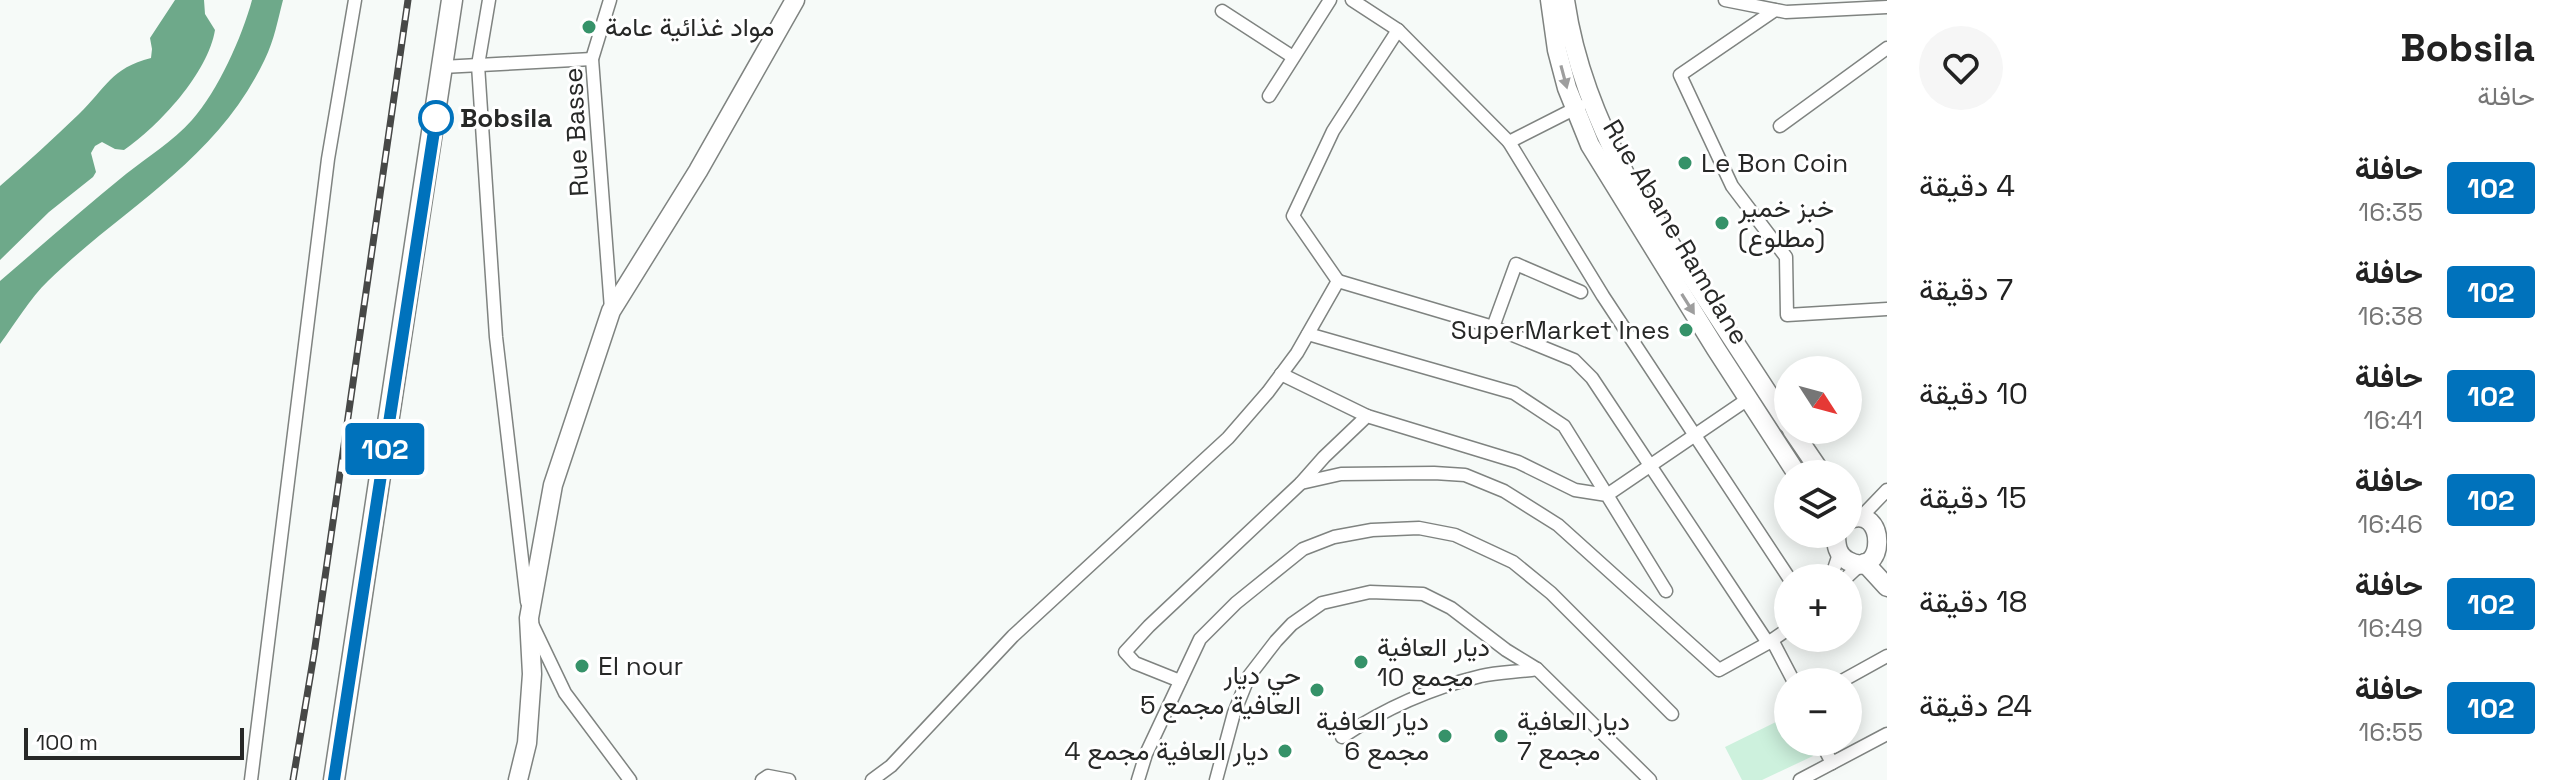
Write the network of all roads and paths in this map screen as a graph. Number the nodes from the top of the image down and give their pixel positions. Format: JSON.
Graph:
{"nodes":[{"id":1,"x":355,"y":0,"type":"edge"},
{"id":2,"x":452,"y":0,"type":"edge"},
{"id":3,"x":489,"y":0,"type":"edge"},
{"id":4,"x":610,"y":0,"type":"edge"},
{"id":5,"x":795,"y":0,"type":"edge"},
{"id":6,"x":1330,"y":0,"type":"edge"},
{"id":7,"x":1352,"y":0,"type":"edge"},
{"id":8,"x":1550,"y":0,"type":"edge"},
{"id":9,"x":1565,"y":0,"type":"edge"},
{"id":10,"x":1725,"y":0,"type":"edge"},
{"id":11,"x":1887,"y":7,"type":"edge"},
{"id":12,"x":1775,"y":10,"type":"junction"},
{"id":13,"x":1222,"y":11,"type":"dead end"},
{"id":14,"x":1398,"y":30,"type":"junction"},
{"id":15,"x":1887,"y":48,"type":"edge"},
{"id":16,"x":1293,"y":57,"type":"junction"},
{"id":17,"x":592,"y":59,"type":"junction"},
{"id":18,"x":478,"y":65,"type":"junction"},
{"id":19,"x":442,"y":67,"type":"junction"},
{"id":20,"x":1269,"y":96,"type":"dead end"},
{"id":21,"x":1582,"y":105,"type":"junction"},
{"id":22,"x":1780,"y":126,"type":"dead end"},
{"id":23,"x":1509,"y":142,"type":"junction"},
{"id":24,"x":1338,"y":281,"type":"junction"},
{"id":25,"x":1581,"y":292,"type":"dead end"},
{"id":26,"x":1887,"y":309,"type":"edge"},
{"id":27,"x":611,"y":311,"type":"junction"},
{"id":28,"x":1493,"y":327,"type":"junction"},
{"id":29,"x":1308,"y":334,"type":"junction"},
{"id":30,"x":1281,"y":374,"type":"junction"},
{"id":31,"x":1748,"y":399,"type":"junction"},
{"id":32,"x":1774,"y":403,"type":"edge"},
{"id":33,"x":1367,"y":416,"type":"junction"},
{"id":34,"x":1697,"y":435,"type":"junction"},
{"id":35,"x":1788,"y":460,"type":"edge"},
{"id":36,"x":1650,"y":465,"type":"junction"},
{"id":37,"x":1301,"y":483,"type":"junction"},
{"id":38,"x":1887,"y":490,"type":"edge"},
{"id":39,"x":1607,"y":495,"type":"junction"},
{"id":40,"x":1862,"y":509,"type":"edge"},
{"id":41,"x":1862,"y":519,"type":"edge"},
{"id":42,"x":1837,"y":548,"type":"edge"},
{"id":43,"x":1884,"y":550,"type":"edge"},
{"id":44,"x":1839,"y":554,"type":"junction"},
{"id":45,"x":1864,"y":563,"type":"junction"},
{"id":46,"x":1780,"y":564,"type":"edge"},
{"id":47,"x":1836,"y":564,"type":"edge"},
{"id":48,"x":1887,"y":587,"type":"edge"},
{"id":49,"x":1666,"y":591,"type":"dead end"},
{"id":50,"x":529,"y":618,"type":"junction"},
{"id":51,"x":1774,"y":639,"type":"edge"},
{"id":52,"x":1770,"y":642,"type":"junction"},
{"id":53,"x":1887,"y":656,"type":"edge"},
{"id":54,"x":1786,"y":668,"type":"edge"},
{"id":55,"x":1537,"y":669,"type":"junction"},
{"id":56,"x":1862,"y":670,"type":"edge"},
{"id":57,"x":1180,"y":681,"type":"junction"},
{"id":58,"x":1672,"y":714,"type":"dead end"},
{"id":59,"x":1887,"y":734,"type":"edge"},
{"id":60,"x":1342,"y":737,"type":"dead end"},
{"id":61,"x":1828,"y":756,"type":"edge"},
{"id":62,"x":1832,"y":763,"type":"junction"},
{"id":63,"x":251,"y":780,"type":"edge"},
{"id":64,"x":334,"y":780,"type":"edge"},
{"id":65,"x":518,"y":780,"type":"edge"},
{"id":66,"x":630,"y":780,"type":"edge"},
{"id":67,"x":762,"y":780,"type":"edge"},
{"id":68,"x":789,"y":780,"type":"edge"},
{"id":69,"x":872,"y":780,"type":"edge"},
{"id":70,"x":1138,"y":780,"type":"edge"},
{"id":71,"x":1216,"y":780,"type":"edge"},
{"id":72,"x":1650,"y":780,"type":"edge"},
{"id":73,"x":1800,"y":780,"type":"edge"}],
"edges":[{"from":1,"to":63,"type":"street"},
{"from":2,"to":19,"type":"main road"},
{"from":3,"to":18,"type":"street"},
{"from":4,"to":17,"type":"street","name":"Rue Basse"},
{"from":5,"to":27,"type":"street"},
{"from":6,"to":16,"type":"street"},
{"from":7,"to":14,"type":"street"},
{"from":8,"to":21,"type":"street","name":"Rue Abane Ramdane","one_way":true},
{"from":9,"to":21,"type":"street"},
{"from":10,"to":12,"type":"street"},
{"from":11,"to":12,"type":"street"},
{"from":12,"to":26,"type":"street"},
{"from":13,"to":16,"type":"street"},
{"from":14,"to":23,"type":"street"},
{"from":14,"to":24,"type":"street"},
{"from":15,"to":22,"type":"street"},
{"from":16,"to":20,"type":"street"},
{"from":17,"to":18,"type":"street"},
{"from":17,"to":27,"type":"street","name":"Rue Basse"},
{"from":18,"to":19,"type":"street"},
{"from":18,"to":50,"type":"street"},
{"from":19,"to":64,"type":"main road"},
{"from":21,"to":23,"type":"street"},
{"from":21,"to":31,"type":"street","name":"Rue Abane Ramdane","one_way":true},
{"from":21,"to":32,"type":"street"},
{"from":23,"to":34,"type":"street"},
{"from":24,"to":28,"type":"street"},
{"from":24,"to":29,"type":"street"},
{"from":25,"to":28,"type":"street"},
{"from":27,"to":50,"type":"street"},
{"from":28,"to":36,"type":"street"},
{"from":29,"to":30,"type":"street"},
{"from":29,"to":39,"type":"street"},
{"from":30,"to":33,"type":"street"},
{"from":30,"to":69,"type":"street"},
{"from":31,"to":34,"type":"street"},
{"from":31,"to":35,"type":"street","name":"Rue Abane Ramdane"},
{"from":33,"to":37,"type":"street"},
{"from":33,"to":39,"type":"street"},
{"from":34,"to":36,"type":"street"},
{"from":34,"to":46,"type":"street"},
{"from":36,"to":39,"type":"street"},
{"from":36,"to":52,"type":"street"},
{"from":37,"to":52,"type":"street"},
{"from":37,"to":57,"type":"street"},
{"from":38,"to":40,"type":"street"},
{"from":39,"to":49,"type":"street"},
{"from":41,"to":43,"type":"street"},
{"from":42,"to":44,"type":"street"},
{"from":43,"to":45,"type":"street"},
{"from":44,"to":45,"type":"street"},
{"from":44,"to":47,"type":"street"},
{"from":45,"to":48,"type":"street"},
{"from":50,"to":65,"type":"street"},
{"from":50,"to":66,"type":"street"},
{"from":51,"to":52,"type":"street"},
{"from":52,"to":54,"type":"street"},
{"from":53,"to":56,"type":"street"},
{"from":55,"to":60,"type":"street"},
{"from":55,"to":71,"type":"street"},
{"from":55,"to":72,"type":"street"},
{"from":57,"to":58,"type":"street"},
{"from":57,"to":70,"type":"street"},
{"from":59,"to":62,"type":"street"},
{"from":61,"to":62,"type":"street"},
{"from":62,"to":73,"type":"street"},
{"from":67,"to":68,"type":"street"}]}
